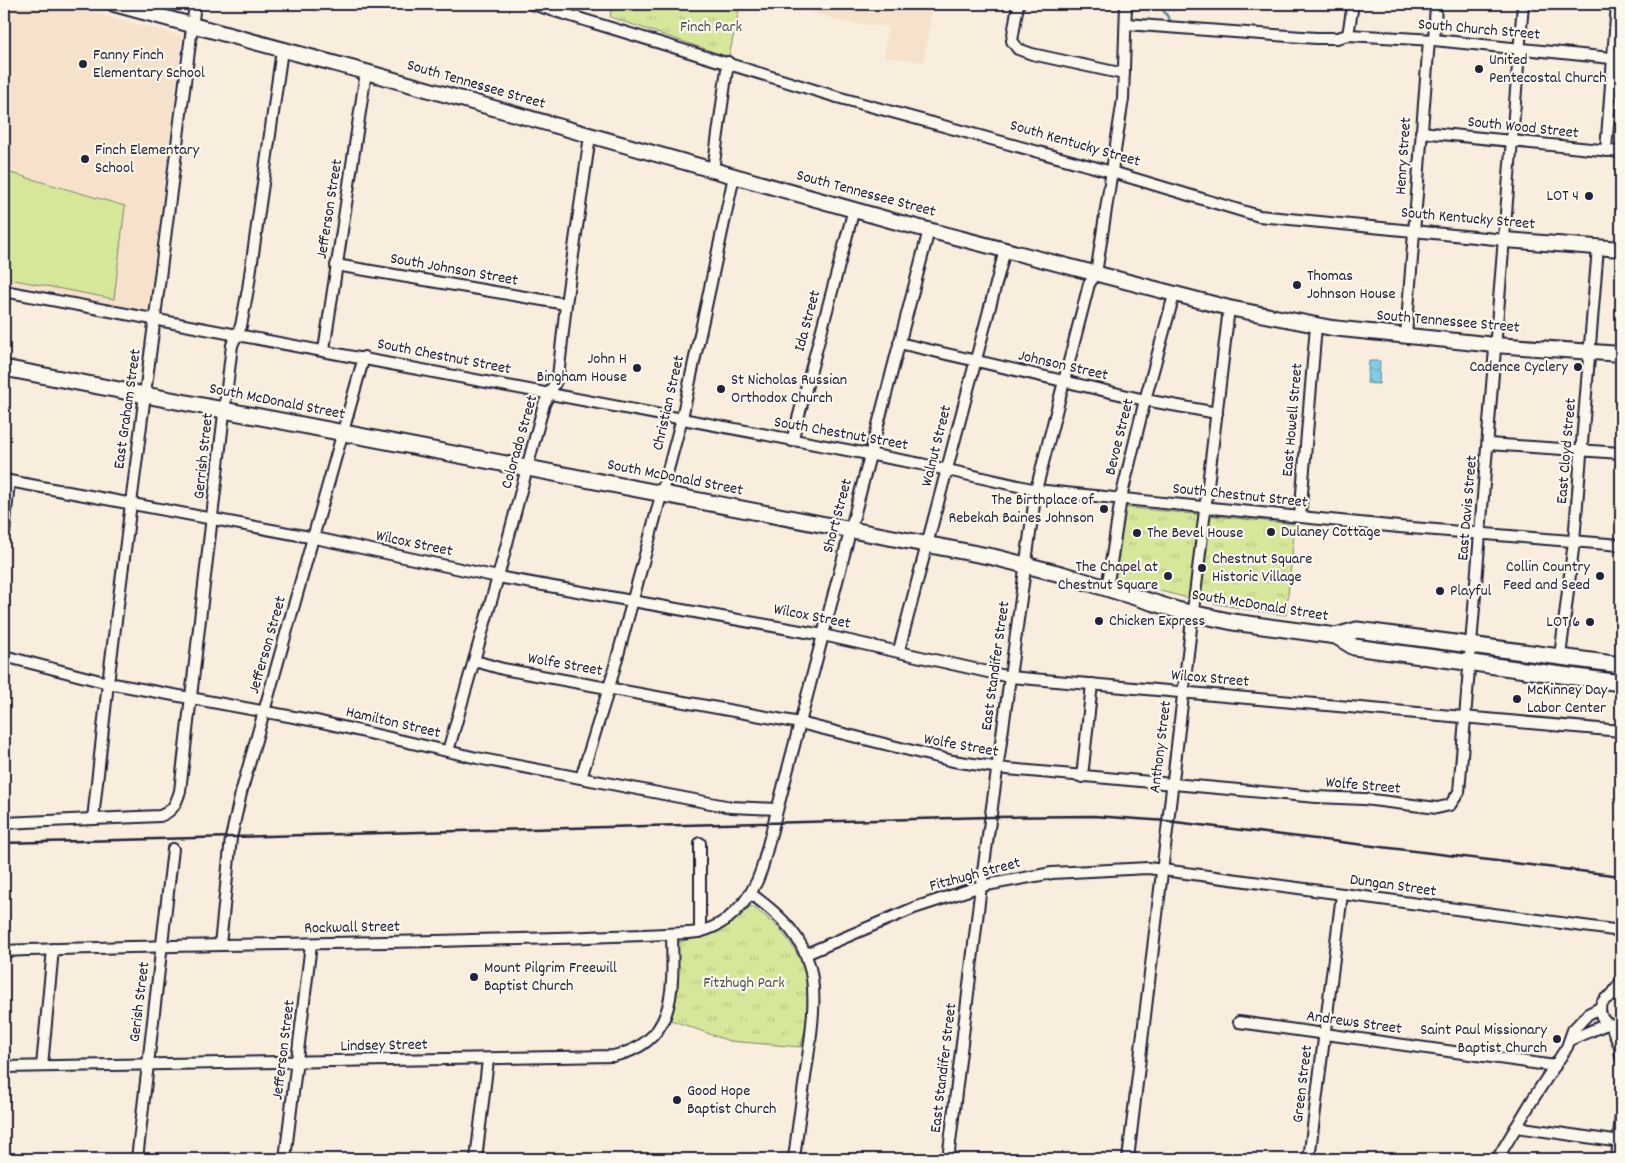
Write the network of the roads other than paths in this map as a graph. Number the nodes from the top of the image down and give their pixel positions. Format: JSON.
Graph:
{"nodes":[{"id":1,"x":114,"y":4,"type":"edge"},
{"id":2,"x":195,"y":4,"type":"edge"},
{"id":3,"x":532,"y":4,"type":"edge"},
{"id":4,"x":1018,"y":4,"type":"edge"},
{"id":5,"x":1126,"y":4,"type":"edge"},
{"id":6,"x":1353,"y":4,"type":"edge"},
{"id":7,"x":1436,"y":4,"type":"edge"},
{"id":8,"x":1523,"y":4,"type":"edge"},
{"id":9,"x":1617,"y":4,"type":"edge"},
{"id":10,"x":1126,"y":24,"type":"junction"},
{"id":11,"x":193,"y":26,"type":"junction"},
{"id":12,"x":1348,"y":35,"type":"junction"},
{"id":13,"x":1431,"y":40,"type":"junction"},
{"id":14,"x":1520,"y":49,"type":"junction"},
{"id":15,"x":282,"y":50,"type":"junction"},
{"id":16,"x":1617,"y":58,"type":"edge"},
{"id":17,"x":728,"y":62,"type":"junction"},
{"id":18,"x":366,"y":72,"type":"junction"},
{"id":19,"x":1124,"y":74,"type":"junction"},
{"id":20,"x":1421,"y":132,"type":"junction"},
{"id":21,"x":590,"y":136,"type":"junction"},
{"id":22,"x":1513,"y":143,"type":"junction"},
{"id":23,"x":1606,"y":151,"type":"junction"},
{"id":24,"x":1621,"y":152,"type":"edge"},
{"id":25,"x":713,"y":170,"type":"junction"},
{"id":26,"x":1112,"y":172,"type":"junction"},
{"id":27,"x":734,"y":176,"type":"junction"},
{"id":28,"x":854,"y":209,"type":"junction"},
{"id":29,"x":929,"y":230,"type":"junction"},
{"id":30,"x":1414,"y":232,"type":"junction"},
{"id":31,"x":1505,"y":240,"type":"junction"},
{"id":32,"x":1598,"y":247,"type":"junction"},
{"id":33,"x":1621,"y":249,"type":"edge"},
{"id":34,"x":1005,"y":250,"type":"junction"},
{"id":35,"x":336,"y":265,"type":"junction"},
{"id":36,"x":1096,"y":274,"type":"junction"},
{"id":37,"x":4,"y":290,"type":"edge"},
{"id":38,"x":1174,"y":295,"type":"junction"},
{"id":39,"x":566,"y":304,"type":"junction"},
{"id":40,"x":1229,"y":308,"type":"junction"},
{"id":41,"x":155,"y":318,"type":"junction"},
{"id":42,"x":1316,"y":326,"type":"junction"},
{"id":43,"x":236,"y":334,"type":"junction"},
{"id":44,"x":1406,"y":335,"type":"junction"},
{"id":45,"x":899,"y":343,"type":"junction"},
{"id":46,"x":1496,"y":345,"type":"junction"},
{"id":47,"x":324,"y":350,"type":"junction"},
{"id":48,"x":1590,"y":351,"type":"junction"},
{"id":49,"x":1621,"y":354,"type":"edge"},
{"id":50,"x":364,"y":357,"type":"junction"},
{"id":51,"x":974,"y":362,"type":"junction"},
{"id":52,"x":4,"y":368,"type":"edge"},
{"id":53,"x":1064,"y":382,"type":"junction"},
{"id":54,"x":549,"y":393,"type":"junction"},
{"id":55,"x":145,"y":395,"type":"junction"},
{"id":56,"x":1145,"y":400,"type":"junction"},
{"id":57,"x":224,"y":410,"type":"junction"},
{"id":58,"x":1217,"y":413,"type":"junction"},
{"id":59,"x":682,"y":418,"type":"junction"},
{"id":60,"x":343,"y":432,"type":"junction"},
{"id":61,"x":792,"y":441,"type":"junction"},
{"id":62,"x":1488,"y":444,"type":"junction"},
{"id":63,"x":1582,"y":451,"type":"junction"},
{"id":64,"x":1621,"y":453,"type":"edge"},
{"id":65,"x":870,"y":455,"type":"junction"},
{"id":66,"x":526,"y":468,"type":"junction"},
{"id":67,"x":947,"y":470,"type":"junction"},
{"id":68,"x":7,"y":480,"type":"edge"},
{"id":69,"x":1036,"y":490,"type":"junction"},
{"id":70,"x":661,"y":493,"type":"junction"},
{"id":71,"x":1121,"y":498,"type":"junction"},
{"id":72,"x":131,"y":504,"type":"junction"},
{"id":73,"x":1205,"y":507,"type":"junction"},
{"id":74,"x":1300,"y":517,"type":"junction"},
{"id":75,"x":212,"y":519,"type":"junction"},
{"id":76,"x":850,"y":529,"type":"junction"},
{"id":77,"x":4,"y":533,"type":"edge"},
{"id":78,"x":1480,"y":534,"type":"junction"},
{"id":79,"x":315,"y":538,"type":"junction"},
{"id":80,"x":1574,"y":541,"type":"junction"},
{"id":81,"x":926,"y":544,"type":"junction"},
{"id":82,"x":1621,"y":545,"type":"edge"},
{"id":83,"x":1024,"y":565,"type":"junction"},
{"id":84,"x":498,"y":577,"type":"junction"},
{"id":85,"x":1107,"y":590,"type":"junction"},
{"id":86,"x":632,"y":599,"type":"junction"},
{"id":87,"x":1192,"y":614,"type":"junction"},
{"id":88,"x":823,"y":634,"type":"junction"},
{"id":89,"x":1336,"y":636,"type":"junction"},
{"id":90,"x":1472,"y":645,"type":"junction"},
{"id":91,"x":899,"y":650,"type":"junction"},
{"id":92,"x":4,"y":656,"type":"edge"},
{"id":93,"x":1560,"y":657,"type":"junction"},
{"id":94,"x":475,"y":661,"type":"junction"},
{"id":95,"x":1471,"y":662,"type":"junction"},
{"id":96,"x":1621,"y":665,"type":"edge"},
{"id":97,"x":1010,"y":677,"type":"junction"},
{"id":98,"x":108,"y":683,"type":"junction"},
{"id":99,"x":1621,"y":683,"type":"edge"},
{"id":100,"x":1092,"y":684,"type":"junction"},
{"id":101,"x":609,"y":688,"type":"junction"},
{"id":102,"x":1182,"y":692,"type":"junction"},
{"id":103,"x":190,"y":698,"type":"junction"},
{"id":104,"x":265,"y":711,"type":"junction"},
{"id":105,"x":1466,"y":716,"type":"junction"},
{"id":106,"x":800,"y":723,"type":"junction"},
{"id":107,"x":1621,"y":731,"type":"edge"},
{"id":108,"x":448,"y":751,"type":"junction"},
{"id":109,"x":997,"y":767,"type":"junction"},
{"id":110,"x":1082,"y":777,"type":"junction"},
{"id":111,"x":581,"y":778,"type":"junction"},
{"id":112,"x":1172,"y":785,"type":"junction"},
{"id":113,"x":1450,"y":805,"type":"joint"},
{"id":114,"x":777,"y":810,"type":"junction"},
{"id":115,"x":93,"y":819,"type":"junction"},
{"id":116,"x":4,"y":822,"type":"edge"},
{"id":117,"x":700,"y":843,"type":"dead end"},
{"id":118,"x":173,"y":849,"type":"dead end"},
{"id":119,"x":1162,"y":869,"type":"junction"},
{"id":120,"x":981,"y":886,"type":"junction"},
{"id":121,"x":751,"y":894,"type":"junction"},
{"id":122,"x":1342,"y":894,"type":"junction"},
{"id":123,"x":1621,"y":931,"type":"edge"},
{"id":124,"x":700,"y":932,"type":"junction"},
{"id":125,"x":672,"y":934,"type":"junction"},
{"id":126,"x":311,"y":944,"type":"junction"},
{"id":127,"x":220,"y":945,"type":"junction"},
{"id":128,"x":162,"y":946,"type":"junction"},
{"id":129,"x":53,"y":950,"type":"junction"},
{"id":130,"x":4,"y":951,"type":"edge"},
{"id":131,"x":806,"y":954,"type":"junction"},
{"id":132,"x":1621,"y":982,"type":"edge"},
{"id":133,"x":1616,"y":996,"type":"edge"},
{"id":134,"x":1600,"y":1008,"type":"junction"},
{"id":135,"x":1239,"y":1022,"type":"dead end"},
{"id":136,"x":1613,"y":1025,"type":"edge"},
{"id":137,"x":1324,"y":1034,"type":"junction"},
{"id":138,"x":1572,"y":1040,"type":"junction"},
{"id":139,"x":1621,"y":1057,"type":"edge"},
{"id":140,"x":488,"y":1060,"type":"junction"},
{"id":141,"x":298,"y":1063,"type":"junction"},
{"id":142,"x":148,"y":1065,"type":"junction"},
{"id":143,"x":42,"y":1066,"type":"junction"},
{"id":144,"x":1554,"y":1066,"type":"junction"},
{"id":145,"x":4,"y":1067,"type":"edge"},
{"id":146,"x":1621,"y":1114,"type":"edge"},
{"id":147,"x":1516,"y":1127,"type":"junction"},
{"id":148,"x":1620,"y":1142,"type":"edge"},
{"id":149,"x":137,"y":1159,"type":"edge"},
{"id":150,"x":285,"y":1159,"type":"edge"},
{"id":151,"x":476,"y":1159,"type":"edge"},
{"id":152,"x":794,"y":1159,"type":"edge"},
{"id":153,"x":948,"y":1159,"type":"edge"},
{"id":154,"x":1128,"y":1159,"type":"edge"},
{"id":155,"x":1309,"y":1159,"type":"edge"},
{"id":156,"x":1497,"y":1159,"type":"edge"},
{"id":157,"x":1617,"y":1159,"type":"edge"}],
"edges":[{"from":1,"to":11,"type":"street","name":"South Tennessee Street"},
{"from":2,"to":11,"type":"street","name":"East Graham Street"},
{"from":3,"to":17,"type":"street","name":"South Kentucky Street"},
{"from":4,"to":19,"type":"street"},
{"from":5,"to":10,"type":"street","name":"East Standifer Street"},
{"from":6,"to":12,"type":"street"},
{"from":7,"to":13,"type":"street"},
{"from":8,"to":14,"type":"street","name":"East Davis Street"},
{"from":9,"to":16,"type":"street"},
{"from":10,"to":12,"type":"street","name":"South Church Street"},
{"from":10,"to":19,"type":"street","name":"East Standifer Street"},
{"from":11,"to":15,"type":"street","name":"South Tennessee Street"},
{"from":11,"to":41,"type":"street","name":"East Graham Street"},
{"from":12,"to":13,"type":"street","name":"South Church Street"},
{"from":13,"to":14,"type":"street","name":"South Church Street"},
{"from":13,"to":20,"type":"street","name":"Henry Street"},
{"from":14,"to":16,"type":"street","name":"South Church Street"},
{"from":14,"to":22,"type":"street","name":"East Davis Street"},
{"from":15,"to":18,"type":"street","name":"South Tennessee Street"},
{"from":15,"to":43,"type":"street","name":"Gerrish Street"},
{"from":16,"to":23,"type":"street"},
{"from":17,"to":25,"type":"street"},
{"from":17,"to":26,"type":"street","name":"South Kentucky Street"},
{"from":18,"to":21,"type":"street","name":"South Tennessee Street"},
{"from":18,"to":35,"type":"street","name":"Jefferson Street"},
{"from":19,"to":26,"type":"street","name":"East Standifer Street"},
{"from":20,"to":22,"type":"street","name":"South Wood Street"},
{"from":20,"to":30,"type":"street","name":"Henry Street"},
{"from":21,"to":25,"type":"street","name":"South Tennessee Street"},
{"from":21,"to":39,"type":"street","name":"Colorado Street"},
{"from":22,"to":23,"type":"street","name":"South Wood Street"},
{"from":22,"to":31,"type":"street","name":"East Davis Street"},
{"from":23,"to":24,"type":"street","name":"South Wood Street"},
{"from":25,"to":27,"type":"street","name":"South Tennessee Street"},
{"from":26,"to":30,"type":"street","name":"South Kentucky Street"},
{"from":26,"to":36,"type":"street","name":"East Standifer Street"},
{"from":27,"to":28,"type":"street","name":"South Tennessee Street"},
{"from":27,"to":59,"type":"street","name":"Christian Street"},
{"from":28,"to":29,"type":"street","name":"South Tennessee Street"},
{"from":28,"to":61,"type":"street","name":"Ida Street"},
{"from":29,"to":34,"type":"street","name":"South Tennessee Street"},
{"from":29,"to":45,"type":"street","name":"Short Street"},
{"from":30,"to":31,"type":"street","name":"South Kentucky Street"},
{"from":30,"to":44,"type":"street","name":"Henry Street"},
{"from":31,"to":32,"type":"street","name":"South Kentucky Street"},
{"from":31,"to":46,"type":"street","name":"East Davis Street"},
{"from":32,"to":33,"type":"street","name":"South Kentucky Street"},
{"from":32,"to":48,"type":"street","name":"East Cloyd Street"},
{"from":34,"to":36,"type":"street","name":"South Tennessee Street"},
{"from":34,"to":51,"type":"street","name":"Walnut Street"},
{"from":35,"to":39,"type":"street","name":"South Johnson Street"},
{"from":35,"to":47,"type":"street","name":"Jefferson Street"},
{"from":36,"to":38,"type":"street","name":"South Tennessee Street"},
{"from":36,"to":53,"type":"street","name":"East Standifer Street"},
{"from":37,"to":41,"type":"street","name":"South Chestnut Street"},
{"from":38,"to":40,"type":"street","name":"South Tennessee Street"},
{"from":38,"to":56,"type":"street","name":"Bevoe Street"},
{"from":39,"to":54,"type":"street","name":"Colorado Street"},
{"from":40,"to":42,"type":"street","name":"South Tennessee Street"},
{"from":40,"to":58,"type":"street","name":"Anthony Street"},
{"from":41,"to":43,"type":"street","name":"South Chestnut Street"},
{"from":41,"to":55,"type":"street","name":"East Graham Street"},
{"from":42,"to":44,"type":"street","name":"South Tennessee Street"},
{"from":42,"to":74,"type":"street","name":"East Howell Street"},
{"from":43,"to":47,"type":"street","name":"South Chestnut Street"},
{"from":43,"to":57,"type":"street","name":"Gerrish Street"},
{"from":44,"to":46,"type":"street","name":"South Tennessee Street"},
{"from":45,"to":51,"type":"street"},
{"from":45,"to":65,"type":"street","name":"Short Street"},
{"from":46,"to":48,"type":"street","name":"South Tennessee Street"},
{"from":46,"to":62,"type":"street","name":"East Davis Street"},
{"from":47,"to":50,"type":"street","name":"South Chestnut Street"},
{"from":48,"to":49,"type":"street","name":"South Tennessee Street"},
{"from":48,"to":63,"type":"street","name":"East Cloyd Street"},
{"from":50,"to":54,"type":"street","name":"South Chestnut Street"},
{"from":50,"to":60,"type":"street","name":"Jefferson Street"},
{"from":51,"to":53,"type":"street","name":"Johnson Street"},
{"from":51,"to":67,"type":"street","name":"Walnut Street"},
{"from":52,"to":55,"type":"main road","name":"South McDonald Street"},
{"from":53,"to":56,"type":"street","name":"Johnson Street"},
{"from":53,"to":69,"type":"street","name":"East Standifer Street"},
{"from":54,"to":59,"type":"street","name":"South Chestnut Street"},
{"from":54,"to":66,"type":"street","name":"Colorado Street"},
{"from":55,"to":57,"type":"main road","name":"South McDonald Street"},
{"from":55,"to":72,"type":"street","name":"East Graham Street"},
{"from":56,"to":58,"type":"street"},
{"from":56,"to":71,"type":"street","name":"Bevoe Street"},
{"from":57,"to":60,"type":"main road","name":"South McDonald Street"},
{"from":57,"to":75,"type":"street","name":"Gerrish Street"},
{"from":58,"to":73,"type":"street","name":"Anthony Street"},
{"from":59,"to":61,"type":"street","name":"South Chestnut Street"},
{"from":59,"to":70,"type":"street","name":"Christian Street"},
{"from":60,"to":66,"type":"main road","name":"South McDonald Street"},
{"from":60,"to":79,"type":"street","name":"Jefferson Street"},
{"from":61,"to":65,"type":"street","name":"South Chestnut Street"},
{"from":62,"to":63,"type":"street"},
{"from":62,"to":78,"type":"street","name":"East Davis Street"},
{"from":63,"to":64,"type":"street"},
{"from":63,"to":80,"type":"street","name":"East Cloyd Street"},
{"from":65,"to":67,"type":"street","name":"South Chestnut Street"},
{"from":65,"to":76,"type":"street","name":"Short Street"},
{"from":66,"to":70,"type":"main road","name":"South McDonald Street"},
{"from":66,"to":84,"type":"street","name":"Colorado Street"},
{"from":67,"to":69,"type":"street","name":"South Chestnut Street"},
{"from":67,"to":81,"type":"street","name":"Walnut Street"},
{"from":68,"to":72,"type":"street","name":"Wilcox Street"},
{"from":68,"to":77,"type":"street"},
{"from":69,"to":71,"type":"street","name":"South Chestnut Street"},
{"from":69,"to":83,"type":"street","name":"East Standifer Street"},
{"from":70,"to":76,"type":"main road","name":"South McDonald Street"},
{"from":70,"to":86,"type":"street","name":"Christian Street"},
{"from":71,"to":73,"type":"street","name":"South Chestnut Street"},
{"from":71,"to":85,"type":"street","name":"Bevoe Street"},
{"from":72,"to":75,"type":"street","name":"Wilcox Street"},
{"from":72,"to":98,"type":"street","name":"East Graham Street"},
{"from":73,"to":74,"type":"street","name":"South Chestnut Street"},
{"from":73,"to":87,"type":"street","name":"Anthony Street"},
{"from":74,"to":78,"type":"street","name":"South Chestnut Street"},
{"from":75,"to":79,"type":"street","name":"Wilcox Street"},
{"from":75,"to":103,"type":"street","name":"Gerrish Street"},
{"from":76,"to":81,"type":"main road","name":"South McDonald Street"},
{"from":76,"to":88,"type":"street","name":"Short Street"},
{"from":78,"to":80,"type":"street","name":"South Chestnut Street"},
{"from":78,"to":90,"type":"street","name":"East Davis Street"},
{"from":79,"to":84,"type":"street","name":"Wilcox Street"},
{"from":79,"to":104,"type":"street","name":"Jefferson Street"},
{"from":80,"to":82,"type":"street","name":"South Chestnut Street"},
{"from":80,"to":93,"type":"street","name":"East Cloyd Street"},
{"from":81,"to":83,"type":"main road","name":"South McDonald Street"},
{"from":81,"to":91,"type":"street","name":"Walnut Street"},
{"from":83,"to":85,"type":"main road","name":"South McDonald Street"},
{"from":83,"to":97,"type":"street","name":"East Standifer Street"},
{"from":84,"to":86,"type":"street","name":"Wilcox Street"},
{"from":84,"to":94,"type":"street","name":"Colorado Street"},
{"from":85,"to":87,"type":"main road","name":"South McDonald Street"},
{"from":86,"to":88,"type":"street","name":"Wilcox Street"},
{"from":86,"to":101,"type":"street","name":"Christian Street"},
{"from":87,"to":89,"type":"main road","name":"South McDonald Street"},
{"from":87,"to":102,"type":"street","name":"Anthony Street"},
{"from":88,"to":91,"type":"street","name":"Wilcox Street"},
{"from":88,"to":106,"type":"street","name":"Short Street"},
{"from":89,"to":90,"type":"main road","name":"South McDonald Street"},
{"from":89,"to":95,"type":"main road","name":"South McDonald Street"},
{"from":90,"to":93,"type":"main road","name":"South McDonald Street"},
{"from":90,"to":95,"type":"street","name":"East Davis Street"},
{"from":91,"to":97,"type":"street","name":"Wilcox Street"},
{"from":92,"to":98,"type":"street","name":"Hamilton Street"},
{"from":93,"to":96,"type":"main road","name":"South McDonald Street"},
{"from":94,"to":101,"type":"street","name":"Wolfe Street"},
{"from":94,"to":108,"type":"street","name":"Colorado Street"},
{"from":95,"to":99,"type":"main road","name":"South McDonald Street"},
{"from":95,"to":105,"type":"street","name":"East Davis Street"},
{"from":97,"to":100,"type":"street","name":"Wilcox Street"},
{"from":97,"to":109,"type":"street","name":"East Standifer Street"},
{"from":98,"to":103,"type":"street","name":"Hamilton Street"},
{"from":98,"to":115,"type":"street","name":"East Graham Street"},
{"from":100,"to":102,"type":"street","name":"Wilcox Street"},
{"from":100,"to":110,"type":"street"},
{"from":101,"to":106,"type":"street","name":"Wolfe Street"},
{"from":101,"to":111,"type":"street","name":"Christian Street"},
{"from":102,"to":105,"type":"street","name":"Wilcox Street"},
{"from":102,"to":112,"type":"street","name":"Anthony Street"},
{"from":103,"to":104,"type":"street","name":"Hamilton Street"},
{"from":103,"to":115,"type":"street","name":"Gerrish Street"},
{"from":104,"to":108,"type":"street","name":"Hamilton Street"},
{"from":104,"to":127,"type":"street","name":"Jefferson Street"},
{"from":105,"to":107,"type":"street","name":"Wilcox Street"},
{"from":105,"to":113,"type":"street","name":"East Davis Street"},
{"from":106,"to":109,"type":"street","name":"Wolfe Street"},
{"from":106,"to":114,"type":"street","name":"Short Street"},
{"from":108,"to":111,"type":"street","name":"Hamilton Street"},
{"from":109,"to":110,"type":"street","name":"Wolfe Street"},
{"from":109,"to":120,"type":"street","name":"East Standifer Street"},
{"from":110,"to":112,"type":"street","name":"Wolfe Street"},
{"from":111,"to":114,"type":"street","name":"Hamilton Street"},
{"from":112,"to":113,"type":"street","name":"Wolfe Street"},
{"from":112,"to":119,"type":"street","name":"Anthony Street"},
{"from":114,"to":121,"type":"street","name":"Rockwall Street"},
{"from":115,"to":116,"type":"street","name":"Gerrish Street"},
{"from":117,"to":124,"type":"street"},
{"from":118,"to":128,"type":"street","name":"Gerish Street"},
{"from":119,"to":120,"type":"street","name":"Fitzhugh Street"},
{"from":119,"to":122,"type":"street","name":"Dungan Street"},
{"from":119,"to":154,"type":"street","name":"Anthony Street"},
{"from":120,"to":131,"type":"street","name":"Fitzhugh Street"},
{"from":120,"to":153,"type":"street","name":"East Standifer Street"},
{"from":121,"to":124,"type":"street","name":"Rockwall Street"},
{"from":121,"to":131,"type":"street"},
{"from":122,"to":123,"type":"street","name":"Dungan Street"},
{"from":122,"to":137,"type":"street","name":"Green Street"},
{"from":124,"to":125,"type":"street","name":"Rockwall Street"},
{"from":125,"to":126,"type":"street","name":"Rockwall Street"},
{"from":125,"to":140,"type":"street","name":"Lindsey Street"},
{"from":126,"to":127,"type":"street","name":"Rockwall Street"},
{"from":126,"to":141,"type":"street","name":"Jefferson Street"},
{"from":127,"to":128,"type":"street","name":"Rockwall Street"},
{"from":128,"to":129,"type":"street","name":"Rockwall Street"},
{"from":128,"to":142,"type":"street","name":"Gerish Street"},
{"from":129,"to":130,"type":"street","name":"Rockwall Street"},
{"from":129,"to":143,"type":"street"},
{"from":131,"to":152,"type":"street"},
{"from":132,"to":133,"type":"street"},
{"from":133,"to":134,"type":"street"},
{"from":134,"to":136,"type":"street"},
{"from":134,"to":138,"type":"street"},
{"from":135,"to":137,"type":"street","name":"Andrews Street"},
{"from":136,"to":138,"type":"street"},
{"from":136,"to":139,"type":"street"},
{"from":137,"to":144,"type":"street","name":"Andrews Street"},
{"from":137,"to":155,"type":"street","name":"Green Street"},
{"from":138,"to":144,"type":"street"},
{"from":140,"to":141,"type":"street","name":"Lindsey Street"},
{"from":140,"to":151,"type":"street"},
{"from":141,"to":142,"type":"street","name":"Lindsey Street"},
{"from":141,"to":150,"type":"street","name":"Jefferson Street"},
{"from":142,"to":143,"type":"street","name":"Lindsey Street"},
{"from":142,"to":149,"type":"street","name":"Gerish Street"},
{"from":143,"to":145,"type":"street","name":"Lindsey Street"},
{"from":144,"to":147,"type":"street"},
{"from":146,"to":148,"type":"street"},
{"from":147,"to":148,"type":"street"},
{"from":147,"to":156,"type":"street"},
{"from":148,"to":157,"type":"street"}]}
